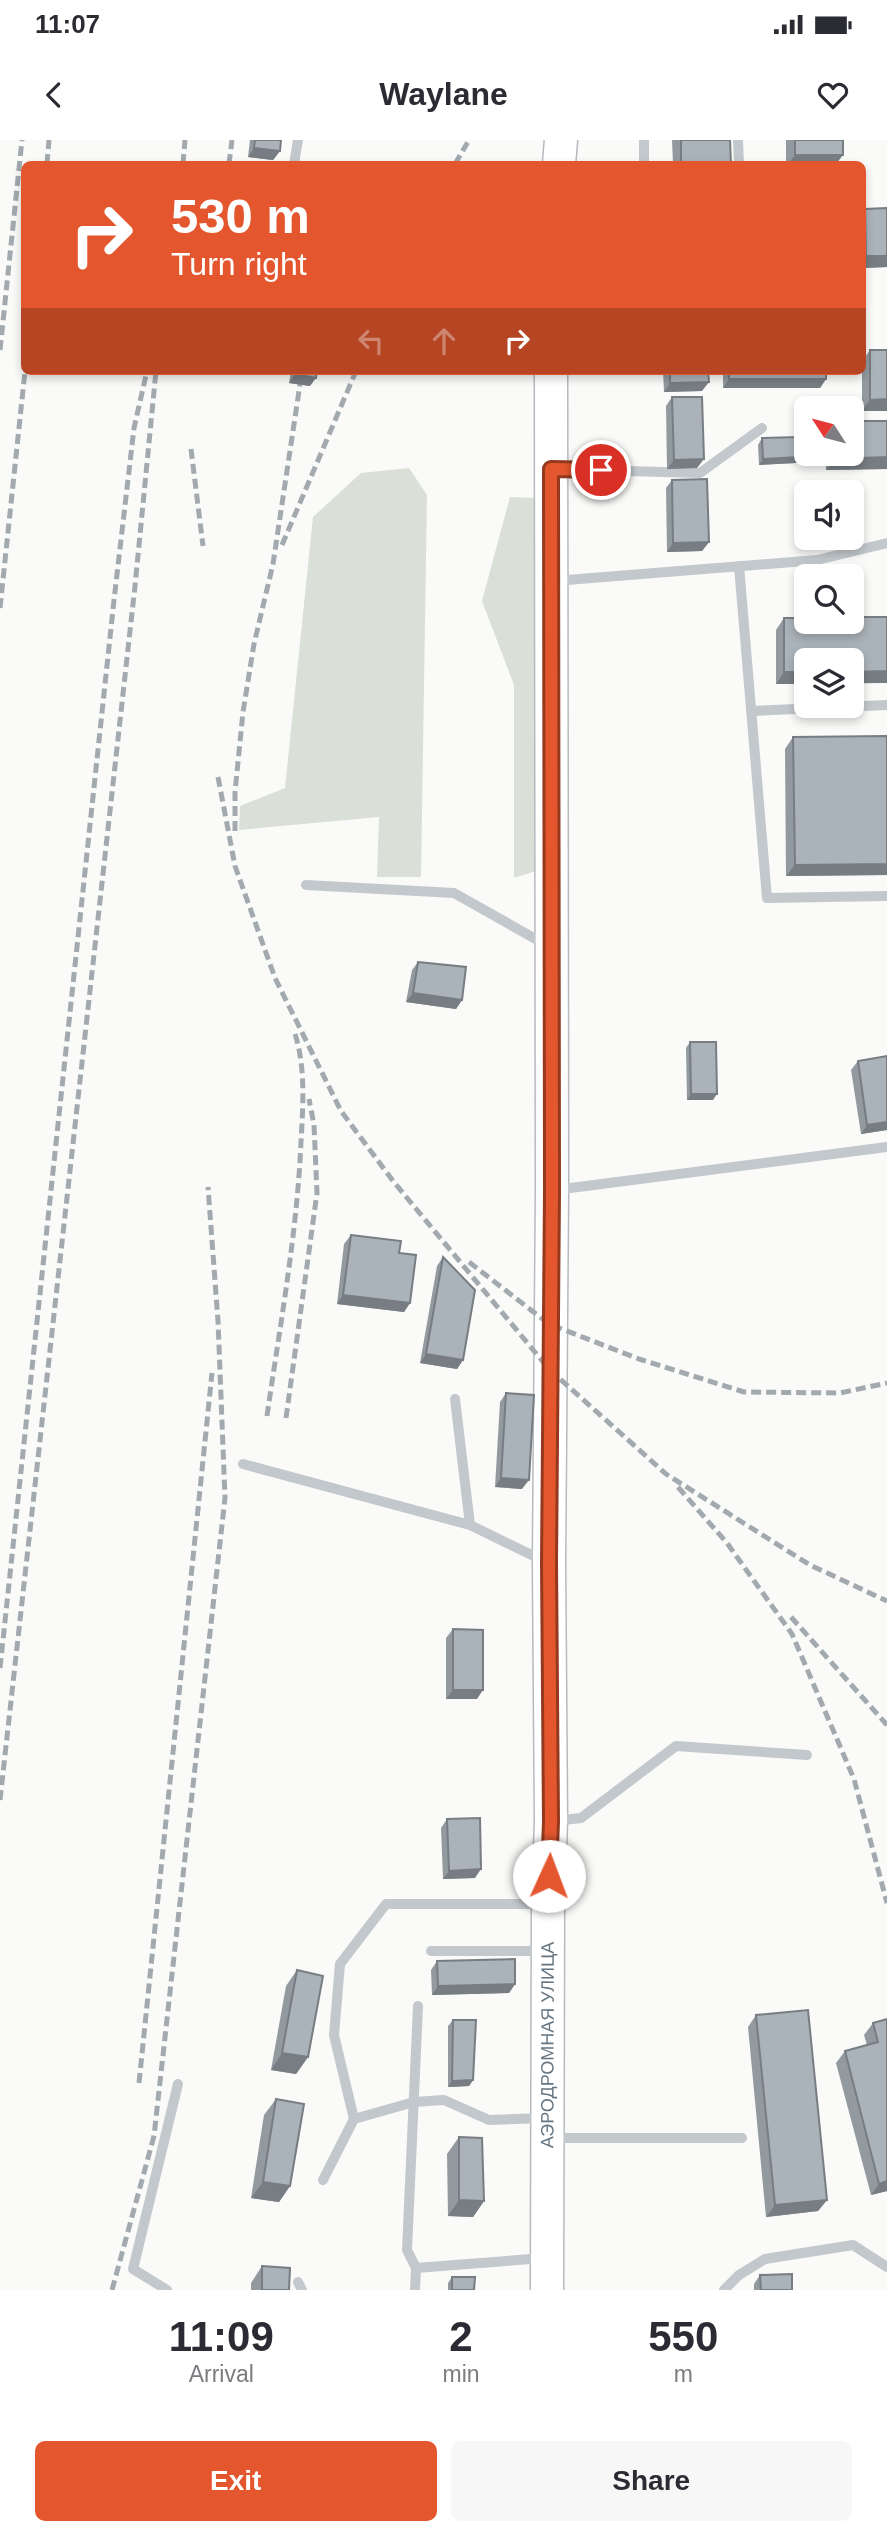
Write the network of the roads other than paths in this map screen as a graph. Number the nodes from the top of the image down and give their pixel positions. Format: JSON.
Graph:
{"nodes":[{"id":1,"x":298,"y":140,"type":"edge"},
{"id":2,"x":561,"y":140,"type":"edge"},
{"id":3,"x":644,"y":140,"type":"edge"},
{"id":4,"x":738,"y":140,"type":"edge"},
{"id":5,"x":294,"y":161,"type":"edge"},
{"id":6,"x":559,"y":161,"type":"edge"},
{"id":7,"x":644,"y":161,"type":"edge"},
{"id":8,"x":739,"y":161,"type":"edge"},
{"id":9,"x":551,"y":375,"type":"edge"},
{"id":10,"x":762,"y":428,"type":"dead end"},
{"id":11,"x":551,"y":469,"type":"junction"},
{"id":12,"x":887,"y":542,"type":"edge"},
{"id":13,"x":739,"y":566,"type":"junction"},
{"id":14,"x":551,"y":581,"type":"junction"},
{"id":15,"x":887,"y":705,"type":"edge"},
{"id":16,"x":751,"y":711,"type":"junction"},
{"id":17,"x":306,"y":885,"type":"dead end"},
{"id":18,"x":887,"y":896,"type":"edge"},
{"id":19,"x":550,"y":947,"type":"junction"},
{"id":20,"x":887,"y":1147,"type":"edge"},
{"id":21,"x":552,"y":1191,"type":"junction"},
{"id":22,"x":455,"y":1399,"type":"dead end"},
{"id":23,"x":243,"y":1464,"type":"dead end"},
{"id":24,"x":470,"y":1525,"type":"junction"},
{"id":25,"x":549,"y":1563,"type":"junction"},
{"id":26,"x":807,"y":1755,"type":"dead end"},
{"id":27,"x":551,"y":1821,"type":"junction"},
{"id":28,"x":548,"y":1904,"type":"junction"},
{"id":29,"x":431,"y":1951,"type":"dead end"},
{"id":30,"x":550,"y":1951,"type":"junction"},
{"id":31,"x":418,"y":2006,"type":"dead end"},
{"id":32,"x":178,"y":2084,"type":"dead end"},
{"id":33,"x":414,"y":2102,"type":"junction"},
{"id":34,"x":354,"y":2119,"type":"junction"},
{"id":35,"x":548,"y":2128,"type":"junction"},
{"id":36,"x":742,"y":2138,"type":"dead end"},
{"id":37,"x":323,"y":2180,"type":"dead end"},
{"id":38,"x":547,"y":2257,"type":"junction"},
{"id":39,"x":887,"y":2267,"type":"edge"},
{"id":40,"x":416,"y":2268,"type":"junction"},
{"id":41,"x":167,"y":2290,"type":"edge"},
{"id":42,"x":415,"y":2290,"type":"edge"},
{"id":43,"x":547,"y":2290,"type":"edge"},
{"id":44,"x":724,"y":2290,"type":"edge"}],
"edges":[{"from":1,"to":5,"type":"lane"},
{"from":2,"to":6,"type":"main road"},
{"from":3,"to":7,"type":"lane"},
{"from":4,"to":8,"type":"lane"},
{"from":9,"to":11,"type":"main road","name":"АЭРОДРОМНАЯ УЛИЦА"},
{"from":10,"to":11,"type":"lane"},
{"from":11,"to":14,"type":"main road","name":"АЭРОДРОМНАЯ УЛИЦА"},
{"from":12,"to":13,"type":"lane"},
{"from":13,"to":14,"type":"lane"},
{"from":13,"to":16,"type":"lane"},
{"from":14,"to":19,"type":"main road","name":"АЭРОДРОМНАЯ УЛИЦА"},
{"from":15,"to":16,"type":"lane"},
{"from":16,"to":18,"type":"lane"},
{"from":17,"to":19,"type":"lane"},
{"from":19,"to":21,"type":"main road","name":"АЭРОДРОМНАЯ УЛИЦА"},
{"from":20,"to":21,"type":"lane"},
{"from":21,"to":25,"type":"main road","name":"АЭРОДРОМНАЯ УЛИЦА"},
{"from":22,"to":24,"type":"lane"},
{"from":23,"to":24,"type":"lane"},
{"from":24,"to":25,"type":"lane"},
{"from":25,"to":27,"type":"main road","name":"АЭРОДРОМНАЯ УЛИЦА"},
{"from":26,"to":27,"type":"lane"},
{"from":27,"to":28,"type":"main road","name":"АЭРОДРОМНАЯ УЛИЦА"},
{"from":28,"to":30,"type":"main road","name":"АЭРОДРОМНАЯ УЛИЦА"},
{"from":28,"to":34,"type":"lane"},
{"from":29,"to":30,"type":"lane"},
{"from":30,"to":35,"type":"main road","name":"АЭРОДРОМНАЯ УЛИЦА"},
{"from":31,"to":33,"type":"lane"},
{"from":32,"to":41,"type":"lane"},
{"from":33,"to":34,"type":"lane"},
{"from":33,"to":35,"type":"lane"},
{"from":33,"to":40,"type":"lane"},
{"from":34,"to":37,"type":"lane"},
{"from":35,"to":36,"type":"lane"},
{"from":35,"to":38,"type":"main road","name":"АЭРОДРОМНАЯ УЛИЦА"},
{"from":38,"to":40,"type":"lane"},
{"from":38,"to":43,"type":"main road","name":"АЭРОДРОМНАЯ УЛИЦА"},
{"from":39,"to":44,"type":"lane"},
{"from":40,"to":42,"type":"lane"}]}
